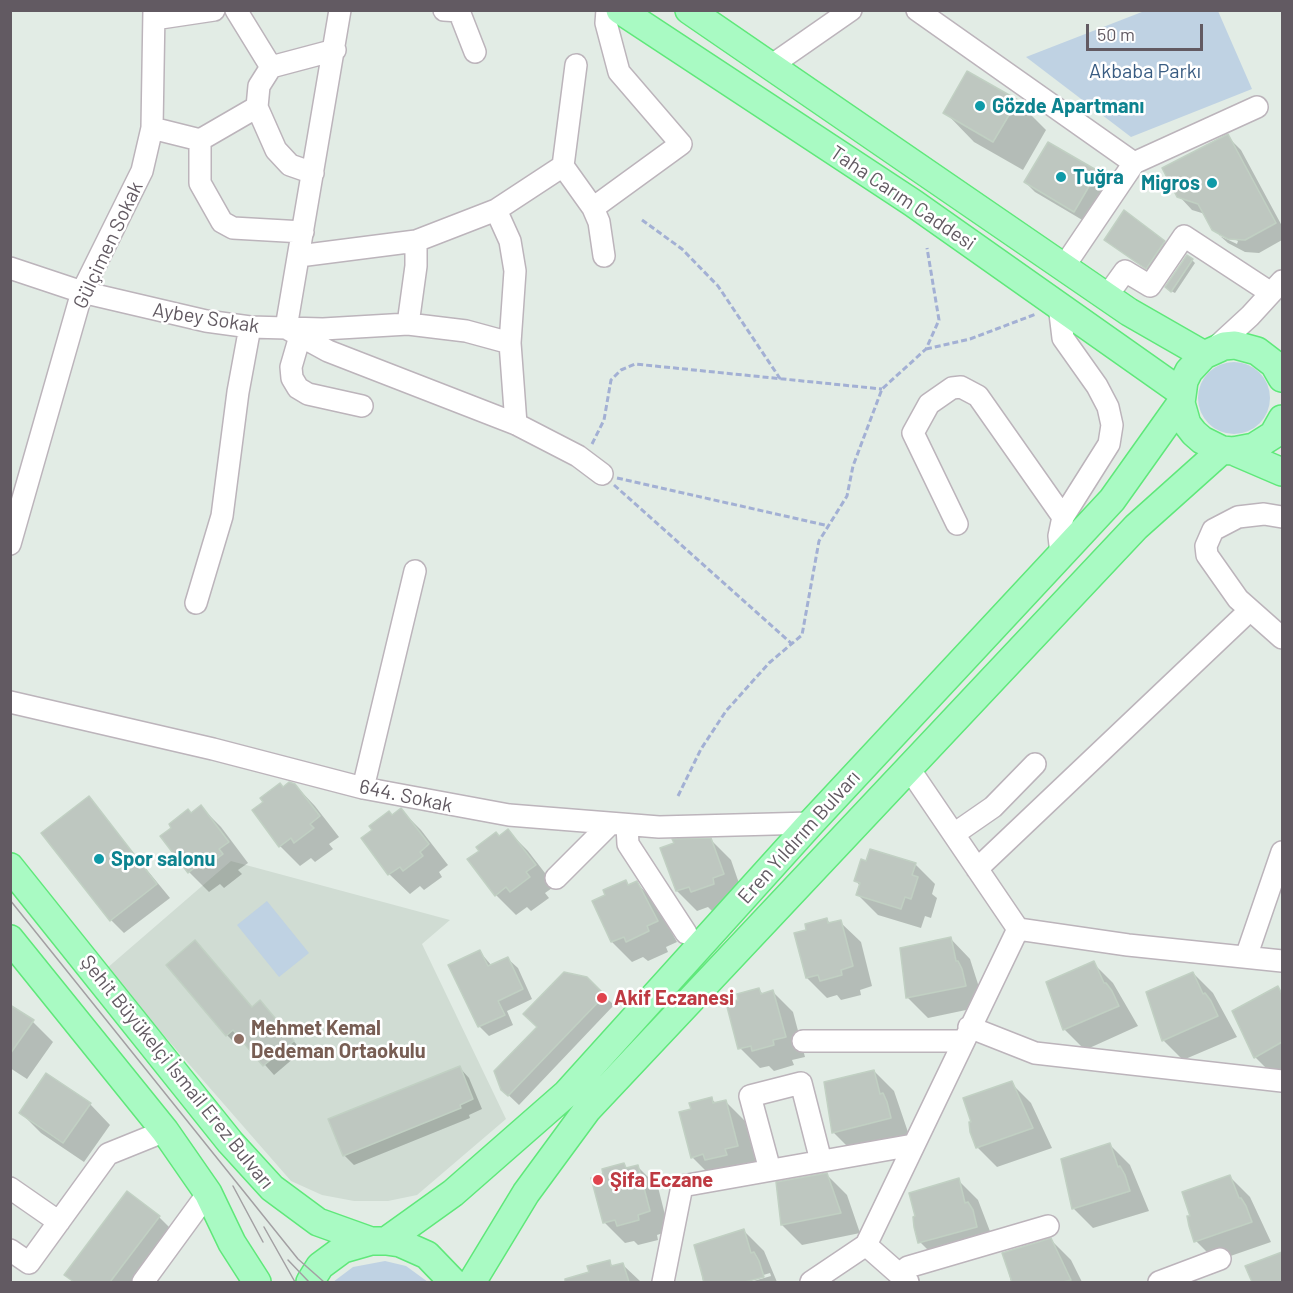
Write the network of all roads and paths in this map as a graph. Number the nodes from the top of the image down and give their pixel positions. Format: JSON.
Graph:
{"nodes":[{"id":1,"x":214,"y":10,"type":"edge"},
{"id":2,"x":236,"y":10,"type":"edge"},
{"id":3,"x":340,"y":10,"type":"edge"},
{"id":4,"x":444,"y":10,"type":"edge"},
{"id":5,"x":607,"y":10,"type":"edge"},
{"id":6,"x":620,"y":10,"type":"edge"},
{"id":7,"x":689,"y":10,"type":"edge"},
{"id":8,"x":851,"y":10,"type":"edge"},
{"id":9,"x":917,"y":10,"type":"edge"},
{"id":10,"x":154,"y":15,"type":"edge"},
{"id":11,"x":335,"y":50,"type":"junction"},
{"id":12,"x":475,"y":52,"type":"dead end"},
{"id":13,"x":576,"y":65,"type":"dead end"},
{"id":14,"x":772,"y":65,"type":"junction"},
{"id":15,"x":271,"y":67,"type":"junction"},
{"id":16,"x":257,"y":107,"type":"junction"},
{"id":17,"x":1257,"y":107,"type":"dead end"},
{"id":18,"x":152,"y":128,"type":"junction"},
{"id":19,"x":200,"y":140,"type":"junction"},
{"id":20,"x":1134,"y":163,"type":"junction"},
{"id":21,"x":563,"y":166,"type":"junction"},
{"id":22,"x":314,"y":173,"type":"junction"},
{"id":23,"x":593,"y":208,"type":"junction"},
{"id":24,"x":496,"y":210,"type":"junction"},
{"id":25,"x":642,"y":220,"type":"dead end"},
{"id":26,"x":303,"y":232,"type":"junction"},
{"id":27,"x":416,"y":241,"type":"junction"},
{"id":28,"x":927,"y":248,"type":"dead end"},
{"id":29,"x":299,"y":256,"type":"junction"},
{"id":30,"x":604,"y":256,"type":"dead end"},
{"id":31,"x":1065,"y":266,"type":"junction"},
{"id":32,"x":10,"y":268,"type":"edge"},
{"id":33,"x":1277,"y":287,"type":"edge"},
{"id":34,"x":82,"y":292,"type":"junction"},
{"id":35,"x":1107,"y":296,"type":"junction"},
{"id":36,"x":1059,"y":306,"type":"junction"},
{"id":37,"x":408,"y":324,"type":"junction"},
{"id":38,"x":250,"y":327,"type":"junction"},
{"id":39,"x":293,"y":332,"type":"junction"},
{"id":40,"x":510,"y":343,"type":"junction"},
{"id":41,"x":926,"y":349,"type":"junction"},
{"id":42,"x":1209,"y":352,"type":"junction"},
{"id":43,"x":1282,"y":378,"type":"edge"},
{"id":44,"x":781,"y":380,"type":"junction"},
{"id":45,"x":882,"y":389,"type":"junction"},
{"id":46,"x":1181,"y":397,"type":"junction"},
{"id":47,"x":362,"y":406,"type":"dead end"},
{"id":48,"x":1282,"y":419,"type":"edge"},
{"id":49,"x":516,"y":424,"type":"junction"},
{"id":50,"x":1227,"y":451,"type":"junction"},
{"id":51,"x":578,"y":456,"type":"junction"},
{"id":52,"x":1282,"y":472,"type":"edge"},
{"id":53,"x":602,"y":474,"type":"junction"},
{"id":54,"x":1062,"y":517,"type":"junction"},
{"id":55,"x":1282,"y":517,"type":"edge"},
{"id":56,"x":957,"y":524,"type":"dead end"},
{"id":57,"x":829,"y":526,"type":"junction"},
{"id":58,"x":10,"y":544,"type":"edge"},
{"id":59,"x":1061,"y":554,"type":"junction"},
{"id":60,"x":415,"y":571,"type":"dead end"},
{"id":61,"x":196,"y":603,"type":"dead end"},
{"id":62,"x":1249,"y":610,"type":"junction"},
{"id":63,"x":1282,"y":638,"type":"edge"},
{"id":64,"x":792,"y":644,"type":"junction"},
{"id":65,"x":10,"y":702,"type":"edge"},
{"id":66,"x":1035,"y":764,"type":"dead end"},
{"id":67,"x":908,"y":767,"type":"junction"},
{"id":68,"x":363,"y":788,"type":"junction"},
{"id":69,"x":678,"y":796,"type":"dead end"},
{"id":70,"x":811,"y":823,"type":"junction"},
{"id":71,"x":618,"y":826,"type":"junction"},
{"id":72,"x":954,"y":834,"type":"junction"},
{"id":73,"x":1282,"y":852,"type":"edge"},
{"id":74,"x":10,"y":867,"type":"edge"},
{"id":75,"x":977,"y":869,"type":"junction"},
{"id":76,"x":556,"y":879,"type":"dead end"},
{"id":77,"x":1274,"y":903,"type":"edge"},
{"id":78,"x":1018,"y":929,"type":"junction"},
{"id":79,"x":686,"y":933,"type":"dead end"},
{"id":80,"x":10,"y":939,"type":"edge"},
{"id":81,"x":1246,"y":957,"type":"junction"},
{"id":82,"x":1282,"y":961,"type":"edge"},
{"id":83,"x":966,"y":1034,"type":"junction"},
{"id":84,"x":803,"y":1041,"type":"dead end"},
{"id":85,"x":1282,"y":1081,"type":"edge"},
{"id":86,"x":165,"y":1131,"type":"junction"},
{"id":87,"x":913,"y":1145,"type":"junction"},
{"id":88,"x":821,"y":1161,"type":"junction"},
{"id":89,"x":770,"y":1170,"type":"junction"},
{"id":90,"x":10,"y":1188,"type":"edge"},
{"id":91,"x":208,"y":1193,"type":"junction"},
{"id":92,"x":59,"y":1222,"type":"junction"},
{"id":93,"x":1048,"y":1226,"type":"dead end"},
{"id":94,"x":379,"y":1241,"type":"junction"},
{"id":95,"x":496,"y":1244,"type":"junction"},
{"id":96,"x":866,"y":1245,"type":"junction"},
{"id":97,"x":10,"y":1250,"type":"edge"},
{"id":98,"x":1220,"y":1259,"type":"dead end"},
{"id":99,"x":904,"y":1278,"type":"edge"},
{"id":100,"x":143,"y":1282,"type":"edge"},
{"id":101,"x":257,"y":1282,"type":"edge"},
{"id":102,"x":310,"y":1282,"type":"edge"},
{"id":103,"x":453,"y":1282,"type":"edge"},
{"id":104,"x":472,"y":1282,"type":"edge"},
{"id":105,"x":490,"y":1282,"type":"edge"},
{"id":106,"x":663,"y":1282,"type":"edge"},
{"id":107,"x":811,"y":1282,"type":"edge"},
{"id":108,"x":1159,"y":1282,"type":"edge"}],
"edges":[{"from":1,"to":10,"type":"street"},
{"from":2,"to":15,"type":"street"},
{"from":3,"to":11,"type":"street"},
{"from":4,"to":12,"type":"street"},
{"from":5,"to":23,"type":"street"},
{"from":6,"to":36,"type":"main road","name":"Taha Carım Caddesi"},
{"from":7,"to":14,"type":"main road","name":"Taha Carım Caddesi"},
{"from":8,"to":14,"type":"street"},
{"from":9,"to":20,"type":"street"},
{"from":10,"to":18,"type":"street","name":"Gülçimen Sokak"},
{"from":11,"to":15,"type":"street"},
{"from":11,"to":22,"type":"street"},
{"from":13,"to":21,"type":"street"},
{"from":14,"to":31,"type":"main road","name":"Taha Carım Caddesi"},
{"from":15,"to":16,"type":"street"},
{"from":16,"to":19,"type":"street"},
{"from":16,"to":22,"type":"street"},
{"from":17,"to":20,"type":"street"},
{"from":18,"to":19,"type":"street"},
{"from":18,"to":34,"type":"street","name":"Gülçimen Sokak"},
{"from":19,"to":26,"type":"street"},
{"from":20,"to":31,"type":"street"},
{"from":21,"to":23,"type":"street"},
{"from":21,"to":24,"type":"street"},
{"from":22,"to":26,"type":"street"},
{"from":23,"to":30,"type":"street"},
{"from":24,"to":27,"type":"street"},
{"from":24,"to":40,"type":"street"},
{"from":25,"to":44,"type":"path"},
{"from":26,"to":29,"type":"street"},
{"from":27,"to":29,"type":"street"},
{"from":27,"to":37,"type":"street"},
{"from":28,"to":41,"type":"path"},
{"from":29,"to":39,"type":"street"},
{"from":31,"to":35,"type":"main road","name":"Taha Carım Caddesi"},
{"from":32,"to":34,"type":"street","name":"Aybey Sokak"},
{"from":33,"to":35,"type":"street"},
{"from":33,"to":42,"type":"street"},
{"from":34,"to":38,"type":"street","name":"Aybey Sokak"},
{"from":34,"to":58,"type":"street","name":"Gülçimen Sokak"},
{"from":35,"to":42,"type":"main road","name":"Taha Carım Caddesi"},
{"from":36,"to":41,"type":"path"},
{"from":36,"to":46,"type":"main road","name":"Taha Carım Caddesi"},
{"from":36,"to":54,"type":"street"},
{"from":37,"to":39,"type":"street","name":"Aybey Sokak"},
{"from":37,"to":40,"type":"street","name":"Aybey Sokak"},
{"from":38,"to":39,"type":"street","name":"Aybey Sokak"},
{"from":38,"to":61,"type":"street"},
{"from":39,"to":47,"type":"street"},
{"from":39,"to":49,"type":"street"},
{"from":40,"to":49,"type":"street"},
{"from":41,"to":45,"type":"path"},
{"from":42,"to":43,"type":"main road"},
{"from":42,"to":46,"type":"main road","name":"Eren Yıldırım Bulvarı"},
{"from":44,"to":45,"type":"path"},
{"from":44,"to":51,"type":"path"},
{"from":45,"to":57,"type":"path"},
{"from":46,"to":50,"type":"main road"},
{"from":46,"to":59,"type":"main road","name":"Eren Yıldırım Bulvarı"},
{"from":48,"to":50,"type":"main road"},
{"from":49,"to":51,"type":"street"},
{"from":50,"to":52,"type":"main road"},
{"from":50,"to":67,"type":"main road","name":"Eren Yıldırım Bulvarı"},
{"from":51,"to":53,"type":"street"},
{"from":53,"to":57,"type":"path"},
{"from":53,"to":64,"type":"path"},
{"from":54,"to":56,"type":"street"},
{"from":54,"to":59,"type":"street"},
{"from":55,"to":62,"type":"street"},
{"from":57,"to":64,"type":"path"},
{"from":59,"to":70,"type":"main road","name":"Eren Yıldırım Bulvarı"},
{"from":60,"to":68,"type":"street"},
{"from":62,"to":63,"type":"street"},
{"from":62,"to":75,"type":"street"},
{"from":64,"to":69,"type":"path"},
{"from":65,"to":68,"type":"street","name":"644. Sokak"},
{"from":66,"to":72,"type":"street"},
{"from":67,"to":72,"type":"street"},
{"from":67,"to":95,"type":"main road","name":"Eren Yıldırım Bulvarı"},
{"from":68,"to":71,"type":"street","name":"644. Sokak"},
{"from":70,"to":71,"type":"street","name":"644. Sokak"},
{"from":70,"to":94,"type":"main road","name":"Eren Yıldırım Bulvarı"},
{"from":71,"to":76,"type":"street"},
{"from":71,"to":79,"type":"street"},
{"from":72,"to":75,"type":"street"},
{"from":73,"to":77,"type":"street"},
{"from":74,"to":94,"type":"main road","name":"Şehit Büyükelçi İsmail Erez Bulvarı"},
{"from":75,"to":78,"type":"street"},
{"from":77,"to":81,"type":"street"},
{"from":78,"to":81,"type":"street"},
{"from":78,"to":83,"type":"street"},
{"from":80,"to":86,"type":"main road"},
{"from":81,"to":82,"type":"street"},
{"from":83,"to":84,"type":"street"},
{"from":83,"to":85,"type":"street"},
{"from":83,"to":87,"type":"street"},
{"from":86,"to":91,"type":"main road"},
{"from":86,"to":92,"type":"street"},
{"from":87,"to":88,"type":"street"},
{"from":87,"to":96,"type":"street"},
{"from":88,"to":89,"type":"street"},
{"from":88,"to":89,"type":"street"},
{"from":89,"to":106,"type":"street"},
{"from":90,"to":92,"type":"street"},
{"from":91,"to":100,"type":"street"},
{"from":91,"to":101,"type":"main road"},
{"from":92,"to":97,"type":"street"},
{"from":93,"to":99,"type":"street"},
{"from":94,"to":102,"type":"main road","name":"Eren Yıldırım Bulvarı"},
{"from":94,"to":103,"type":"main road","name":"Şehit Büyükelçi İsmail Erez Bulvarı"},
{"from":95,"to":104,"type":"main road","name":"Eren Yıldırım Bulvarı"},
{"from":95,"to":105,"type":"main road"},
{"from":96,"to":99,"type":"street"},
{"from":96,"to":107,"type":"street"},
{"from":98,"to":108,"type":"street"}]}
